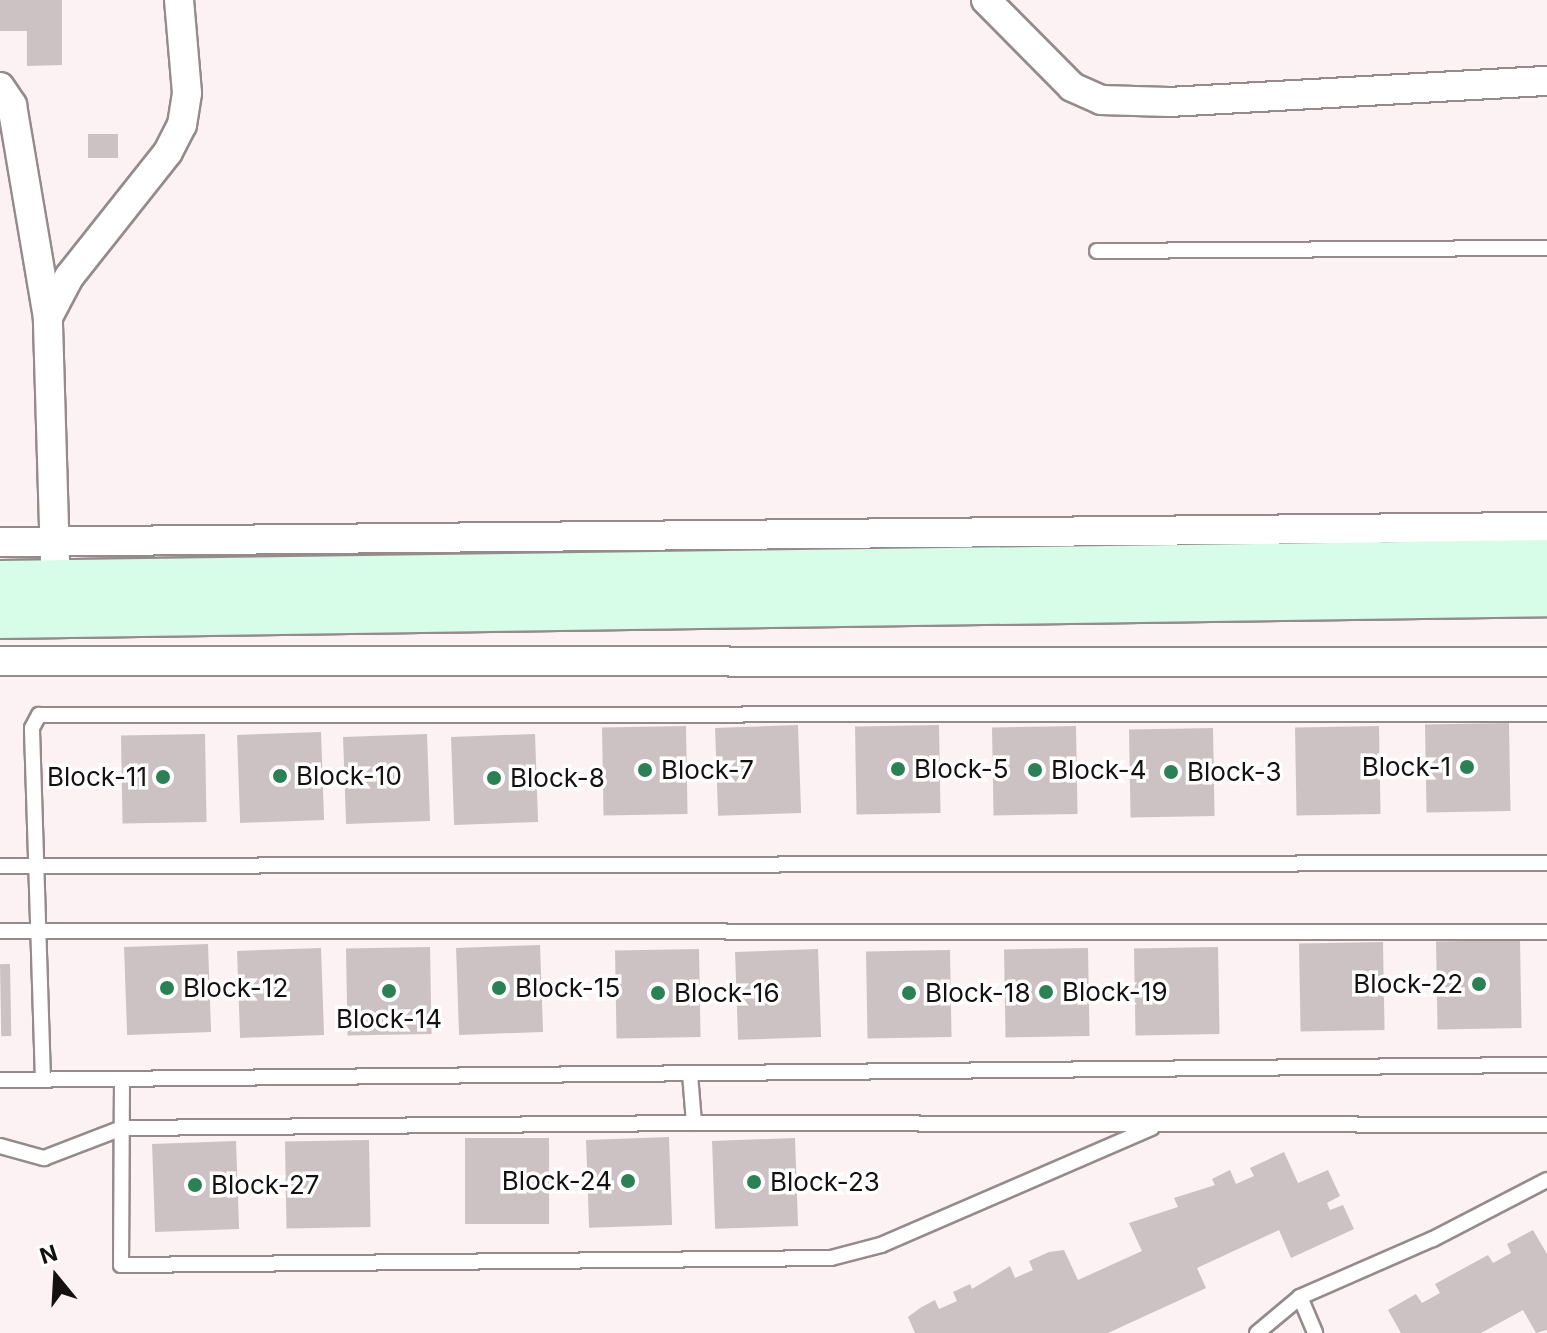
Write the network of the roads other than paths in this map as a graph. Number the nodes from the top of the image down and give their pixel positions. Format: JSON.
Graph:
{"nodes":[{"id":1,"x":179,"y":0,"type":"edge"},
{"id":2,"x":986,"y":0,"type":"edge"},
{"id":3,"x":1547,"y":81,"type":"edge"},
{"id":4,"x":0,"y":87,"type":"edge"},
{"id":5,"x":1547,"y":248,"type":"edge"},
{"id":6,"x":1097,"y":251,"type":"dead end"},
{"id":7,"x":48,"y":317,"type":"junction"},
{"id":8,"x":1547,"y":527,"type":"edge"},
{"id":9,"x":0,"y":544,"type":"edge"},
{"id":10,"x":1547,"y":560,"type":"edge"},
{"id":11,"x":34,"y":571,"type":"edge"},
{"id":12,"x":1547,"y":596,"type":"edge"},
{"id":13,"x":0,"y":618,"type":"edge"},
{"id":14,"x":0,"y":661,"type":"edge"},
{"id":15,"x":1547,"y":662,"type":"edge"},
{"id":16,"x":1547,"y":714,"type":"edge"},
{"id":17,"x":1547,"y":863,"type":"edge"},
{"id":18,"x":0,"y":866,"type":"edge"},
{"id":19,"x":34,"y":866,"type":"junction"},
{"id":20,"x":0,"y":931,"type":"edge"},
{"id":21,"x":37,"y":932,"type":"junction"},
{"id":22,"x":1547,"y":932,"type":"edge"},
{"id":23,"x":1547,"y":1065,"type":"edge"},
{"id":24,"x":690,"y":1074,"type":"junction"},
{"id":25,"x":122,"y":1079,"type":"junction"},
{"id":26,"x":0,"y":1080,"type":"edge"},
{"id":27,"x":43,"y":1080,"type":"junction"},
{"id":28,"x":694,"y":1123,"type":"junction"},
{"id":29,"x":1547,"y":1125,"type":"edge"},
{"id":30,"x":122,"y":1128,"type":"junction"},
{"id":31,"x":1152,"y":1128,"type":"junction"},
{"id":32,"x":0,"y":1146,"type":"edge"},
{"id":33,"x":1547,"y":1180,"type":"edge"},
{"id":34,"x":1300,"y":1297,"type":"junction"},
{"id":35,"x":1257,"y":1333,"type":"edge"},
{"id":36,"x":1315,"y":1333,"type":"edge"}],
"edges":[{"from":1,"to":7,"type":"street"},
{"from":2,"to":3,"type":"street"},
{"from":4,"to":7,"type":"street"},
{"from":5,"to":6,"type":"lane"},
{"from":7,"to":11,"type":"street"},
{"from":8,"to":11,"type":"street"},
{"from":9,"to":11,"type":"street"},
{"from":9,"to":11,"type":"street"},
{"from":10,"to":11,"type":"main road"},
{"from":12,"to":13,"type":"main road"},
{"from":14,"to":15,"type":"street"},
{"from":16,"to":19,"type":"lane"},
{"from":17,"to":19,"type":"lane"},
{"from":18,"to":19,"type":"lane"},
{"from":19,"to":21,"type":"lane"},
{"from":20,"to":21,"type":"lane"},
{"from":21,"to":22,"type":"lane"},
{"from":21,"to":27,"type":"lane"},
{"from":23,"to":24,"type":"lane"},
{"from":24,"to":25,"type":"lane"},
{"from":24,"to":28,"type":"lane"},
{"from":25,"to":27,"type":"lane"},
{"from":25,"to":30,"type":"lane"},
{"from":26,"to":27,"type":"lane"},
{"from":28,"to":30,"type":"lane"},
{"from":28,"to":31,"type":"lane"},
{"from":29,"to":31,"type":"lane"},
{"from":30,"to":31,"type":"lane"},
{"from":30,"to":32,"type":"lane"},
{"from":33,"to":34,"type":"lane"},
{"from":34,"to":35,"type":"lane"},
{"from":34,"to":36,"type":"lane"}]}
